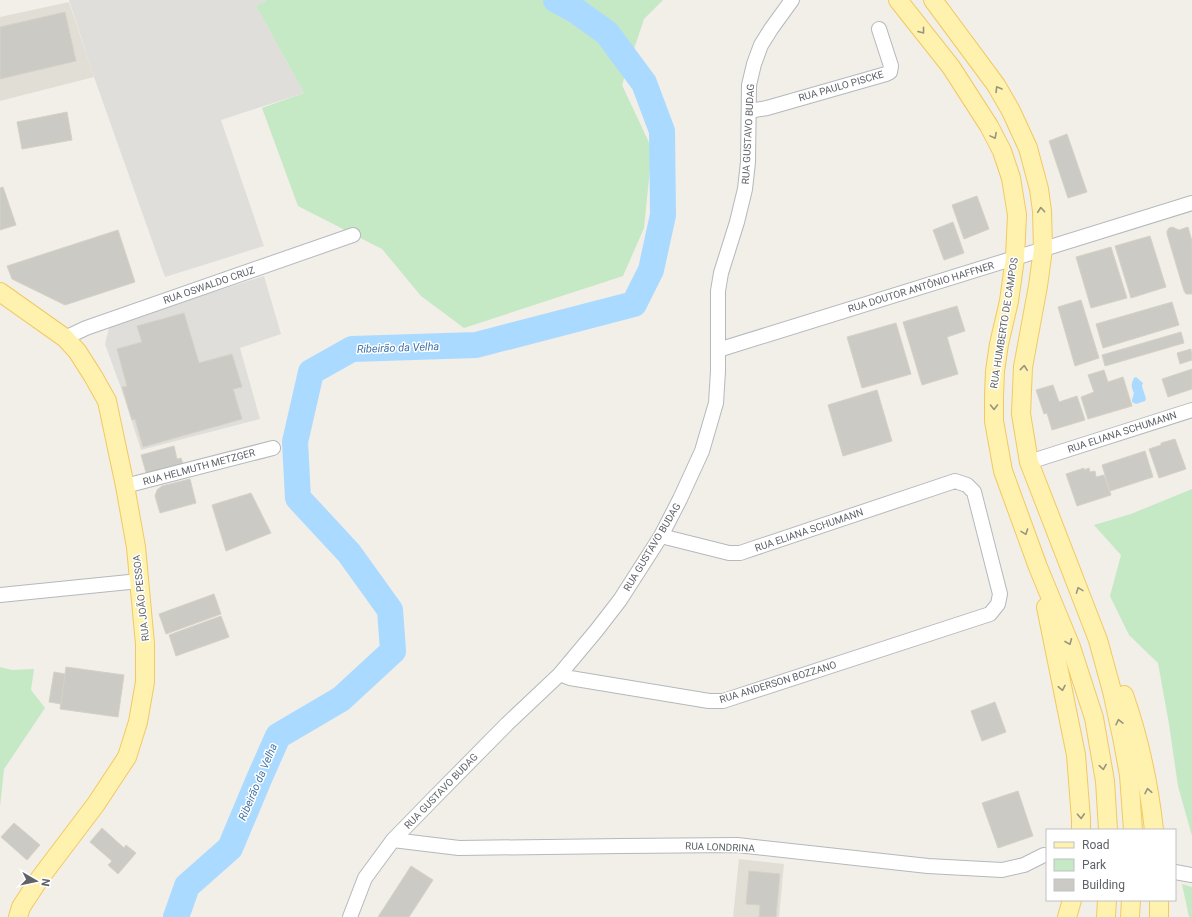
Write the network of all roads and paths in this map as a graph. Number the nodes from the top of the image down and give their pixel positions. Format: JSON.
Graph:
{"nodes":[{"id":1,"x":792,"y":0,"type":"edge"},
{"id":2,"x":898,"y":0,"type":"edge"},
{"id":3,"x":934,"y":0,"type":"edge"},
{"id":4,"x":879,"y":29,"type":"dead end"},
{"id":5,"x":749,"y":111,"type":"junction"},
{"id":6,"x":1192,"y":203,"type":"edge"},
{"id":7,"x":353,"y":235,"type":"dead end"},
{"id":8,"x":1043,"y":249,"type":"junction"},
{"id":9,"x":1015,"y":258,"type":"junction"},
{"id":10,"x":0,"y":292,"type":"edge"},
{"id":11,"x":66,"y":338,"type":"junction"},
{"id":12,"x":718,"y":350,"type":"junction"},
{"id":13,"x":1192,"y":410,"type":"edge"},
{"id":14,"x":273,"y":448,"type":"dead end"},
{"id":15,"x":1029,"y":462,"type":"junction"},
{"id":16,"x":125,"y":486,"type":"junction"},
{"id":17,"x":661,"y":536,"type":"junction"},
{"id":18,"x":1038,"y":567,"type":"junction"},
{"id":19,"x":139,"y":581,"type":"junction"},
{"id":20,"x":0,"y":595,"type":"edge"},
{"id":21,"x":990,"y":614,"type":"joint"},
{"id":22,"x":1098,"y":640,"type":"junction"},
{"id":23,"x":560,"y":674,"type":"junction"},
{"id":24,"x":1081,"y":829,"type":"edge"},
{"id":25,"x":1108,"y":829,"type":"edge"},
{"id":26,"x":1133,"y":829,"type":"edge"},
{"id":27,"x":1154,"y":829,"type":"edge"},
{"id":28,"x":393,"y":840,"type":"junction"},
{"id":29,"x":1044,"y":855,"type":"dead end"},
{"id":30,"x":1176,"y":872,"type":"edge"},
{"id":31,"x":1192,"y":875,"type":"edge"},
{"id":32,"x":1072,"y":901,"type":"edge"},
{"id":33,"x":1107,"y":901,"type":"edge"},
{"id":34,"x":1131,"y":901,"type":"edge"},
{"id":35,"x":1159,"y":901,"type":"edge"},
{"id":36,"x":18,"y":917,"type":"edge"},
{"id":37,"x":350,"y":917,"type":"edge"},
{"id":38,"x":1067,"y":917,"type":"edge"},
{"id":39,"x":1106,"y":917,"type":"edge"},
{"id":40,"x":1130,"y":917,"type":"edge"},
{"id":41,"x":1159,"y":917,"type":"edge"}],
"edges":[{"from":1,"to":5,"type":"street","name":"RUA GUSTAVO BUDAG"},
{"from":2,"to":9,"type":"main road","name":"RUA HUMBERTO DE CAMPOS","one_way":true},
{"from":8,"to":3,"type":"main road","one_way":true},
{"from":4,"to":5,"type":"street","name":"RUA PAULO PISCKE"},
{"from":5,"to":12,"type":"street","name":"RUA GUSTAVO BUDAG"},
{"from":6,"to":8,"type":"street","name":"RUA DOUTOR ANTÔNIO HAFFNER"},
{"from":7,"to":11,"type":"street","name":"RUA OSWALDO CRUZ"},
{"from":8,"to":9,"type":"street","name":"RUA DOUTOR ANTÔNIO HAFFNER"},
{"from":15,"to":8,"type":"main road","one_way":true},
{"from":9,"to":12,"type":"street","name":"RUA DOUTOR ANTÔNIO HAFFNER"},
{"from":9,"to":18,"type":"main road","name":"RUA HUMBERTO DE CAMPOS","one_way":true},
{"from":10,"to":11,"type":"main road","name":"RUA JOÃO PESSOA"},
{"from":11,"to":16,"type":"main road","name":"RUA JOÃO PESSOA"},
{"from":12,"to":17,"type":"street","name":"RUA GUSTAVO BUDAG"},
{"from":13,"to":15,"type":"street","name":"RUA ELIANA SCHUMANN"},
{"from":14,"to":16,"type":"street","name":"RUA HELMUTH METZGER"},
{"from":22,"to":15,"type":"main road","one_way":true},
{"from":16,"to":19,"type":"main road","name":"RUA JOÃO PESSOA"},
{"from":17,"to":21,"type":"street","name":"RUA ELIANA SCHUMANN"},
{"from":17,"to":23,"type":"street","name":"RUA GUSTAVO BUDAG"},
{"from":18,"to":24,"type":"main road","one_way":true},
{"from":18,"to":25,"type":"main road","name":"RUA HUMBERTO DE CAMPOS","one_way":true},
{"from":19,"to":20,"type":"street"},
{"from":19,"to":36,"type":"main road","name":"RUA JOÃO PESSOA"},
{"from":21,"to":23,"type":"street","name":"RUA ANDERSON BOZZANO"},
{"from":26,"to":22,"type":"main road","one_way":true},
{"from":27,"to":22,"type":"main road","one_way":true},
{"from":23,"to":28,"type":"street","name":"RUA GUSTAVO BUDAG"},
{"from":28,"to":29,"type":"street","name":"RUA LONDRINA"},
{"from":28,"to":37,"type":"street","name":"RUA GUSTAVO BUDAG"},
{"from":30,"to":31,"type":"street"},
{"from":32,"to":38,"type":"main road"},
{"from":33,"to":39,"type":"main road"},
{"from":34,"to":40,"type":"main road"},
{"from":35,"to":41,"type":"main road"}]}
